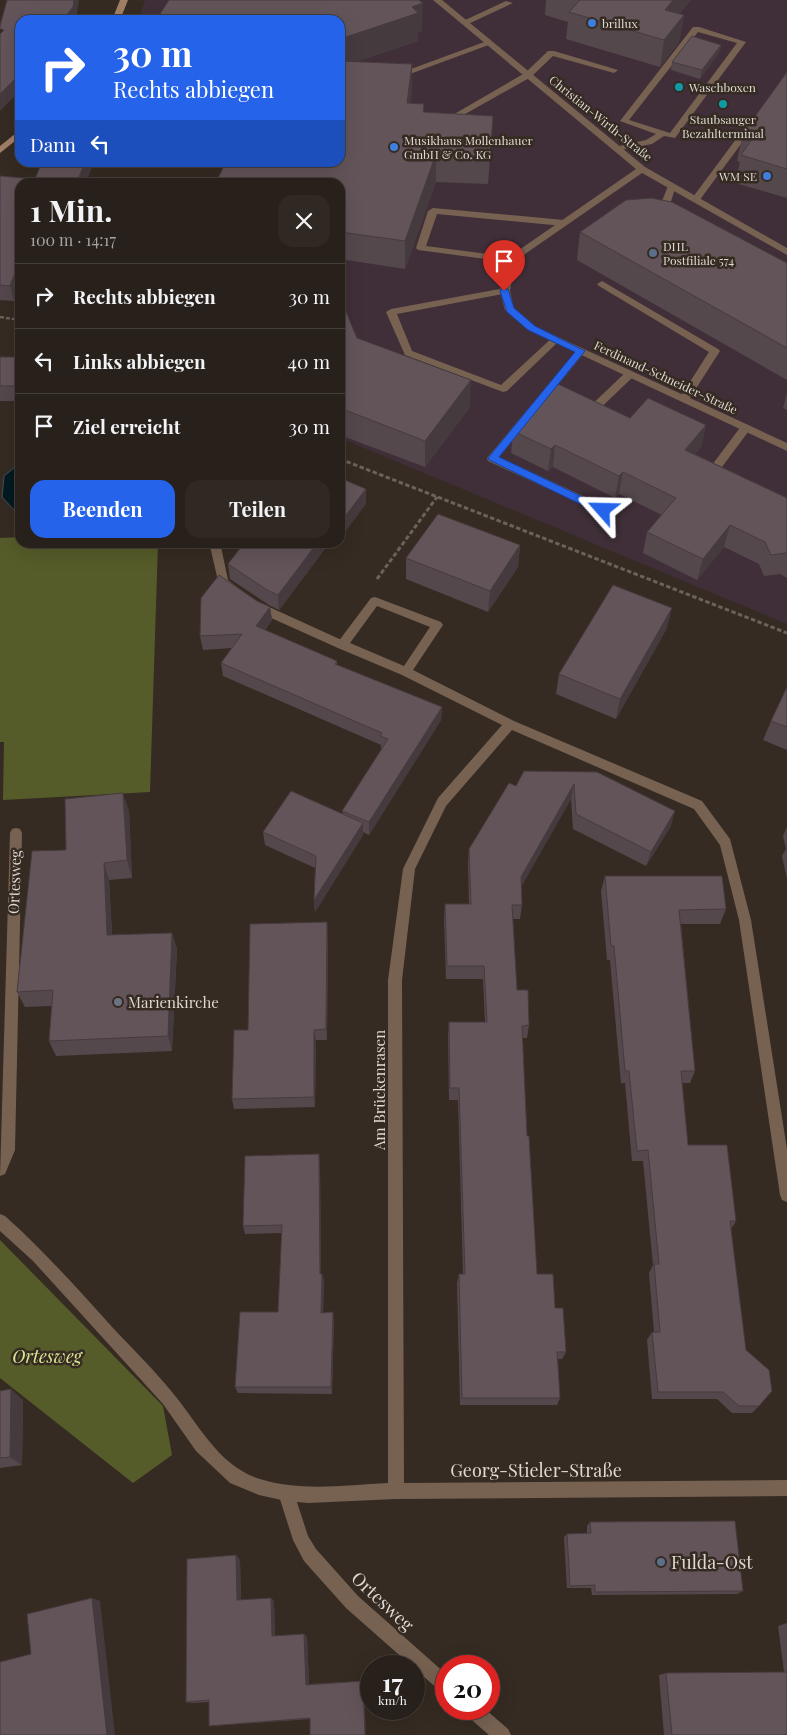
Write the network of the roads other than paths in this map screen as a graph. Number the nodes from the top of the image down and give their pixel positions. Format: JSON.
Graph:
{"nodes":[{"id":1,"x":124,"y":0,"type":"edge"},
{"id":2,"x":437,"y":0,"type":"edge"},
{"id":3,"x":509,"y":3,"type":"dead end"},
{"id":4,"x":118,"y":15,"type":"edge"},
{"id":5,"x":465,"y":22,"type":"junction"},
{"id":6,"x":490,"y":43,"type":"junction"},
{"id":7,"x":614,"y":70,"type":"dead end"},
{"id":8,"x":528,"y":74,"type":"junction"},
{"id":9,"x":386,"y":80,"type":"edge"},
{"id":10,"x":758,"y":116,"type":"edge"},
{"id":11,"x":448,"y":120,"type":"edge"},
{"id":12,"x":663,"y":133,"type":"junction"},
{"id":13,"x":15,"y":137,"type":"edge"},
{"id":14,"x":618,"y":149,"type":"junction"},
{"id":15,"x":0,"y":150,"type":"edge"},
{"id":16,"x":642,"y":169,"type":"junction"},
{"id":17,"x":672,"y":186,"type":"junction"},
{"id":18,"x":696,"y":199,"type":"junction"},
{"id":19,"x":564,"y":223,"type":"junction"},
{"id":20,"x":668,"y":224,"type":"edge"},
{"id":21,"x":787,"y":252,"type":"edge"},
{"id":22,"x":516,"y":260,"type":"junction"},
{"id":23,"x":602,"y":284,"type":"dead end"},
{"id":24,"x":504,"y":291,"type":"junction"},
{"id":25,"x":556,"y":339,"type":"junction"},
{"id":26,"x":580,"y":351,"type":"junction"},
{"id":27,"x":630,"y":374,"type":"junction"},
{"id":28,"x":684,"y":399,"type":"junction"},
{"id":29,"x":588,"y":414,"type":"edge"},
{"id":30,"x":746,"y":428,"type":"junction"},
{"id":31,"x":787,"y":447,"type":"edge"},
{"id":32,"x":718,"y":480,"type":"edge"},
{"id":33,"x":603,"y":510,"type":"dead end"},
{"id":34,"x":215,"y":548,"type":"edge"},
{"id":35,"x":342,"y":645,"type":"junction"},
{"id":36,"x":406,"y":672,"type":"junction"},
{"id":37,"x":510,"y":724,"type":"junction"},
{"id":38,"x":16,"y":833,"type":"dead end"},
{"id":39,"x":0,"y":1169,"type":"edge"},
{"id":40,"x":787,"y":1195,"type":"edge"},
{"id":41,"x":0,"y":1221,"type":"edge"},
{"id":42,"x":787,"y":1488,"type":"edge"},
{"id":43,"x":396,"y":1491,"type":"junction"},
{"id":44,"x":286,"y":1493,"type":"junction"},
{"id":45,"x":435,"y":1676,"type":"edge"},
{"id":46,"x":485,"y":1720,"type":"edge"},
{"id":47,"x":502,"y":1735,"type":"edge"}],
"edges":[{"from":1,"to":4,"type":"main road"},
{"from":2,"to":5,"type":"street","name":"Christian-Wirth-Straße"},
{"from":3,"to":5,"type":"street"},
{"from":5,"to":6,"type":"street","name":"Christian-Wirth-Straße"},
{"from":6,"to":8,"type":"street","name":"Christian-Wirth-Straße"},
{"from":6,"to":9,"type":"street"},
{"from":7,"to":8,"type":"street"},
{"from":8,"to":11,"type":"street"},
{"from":8,"to":14,"type":"street","name":"Christian-Wirth-Straße"},
{"from":10,"to":18,"type":"street"},
{"from":12,"to":12,"type":"street"},
{"from":12,"to":14,"type":"street"},
{"from":13,"to":15,"type":"main road"},
{"from":14,"to":16,"type":"street","name":"Christian-Wirth-Straße"},
{"from":16,"to":17,"type":"street","name":"Christian-Wirth-Straße"},
{"from":16,"to":19,"type":"street"},
{"from":17,"to":18,"type":"street","name":"Christian-Wirth-Straße"},
{"from":17,"to":20,"type":"street"},
{"from":18,"to":21,"type":"street","name":"Christian-Wirth-Straße"},
{"from":19,"to":22,"type":"street"},
{"from":19,"to":22,"type":"street"},
{"from":22,"to":24,"type":"street"},
{"from":23,"to":28,"type":"street"},
{"from":24,"to":25,"type":"street","name":"Ferdinand-Schneider-Straße"},
{"from":24,"to":25,"type":"street"},
{"from":25,"to":26,"type":"street","name":"Ferdinand-Schneider-Straße"},
{"from":26,"to":27,"type":"street","name":"Ferdinand-Schneider-Straße"},
{"from":26,"to":33,"type":"street"},
{"from":27,"to":28,"type":"street","name":"Ferdinand-Schneider-Straße"},
{"from":27,"to":29,"type":"street"},
{"from":28,"to":30,"type":"street","name":"Ferdinand-Schneider-Straße"},
{"from":30,"to":31,"type":"street","name":"Ferdinand-Schneider-Straße"},
{"from":30,"to":32,"type":"street"},
{"from":34,"to":35,"type":"street"},
{"from":35,"to":36,"type":"street"},
{"from":35,"to":36,"type":"street"},
{"from":36,"to":37,"type":"street"},
{"from":37,"to":40,"type":"street"},
{"from":37,"to":43,"type":"street","name":"Am Brückenrasen"},
{"from":38,"to":39,"type":"street","name":"Ortesweg"},
{"from":41,"to":44,"type":"street"},
{"from":42,"to":43,"type":"street","name":"Georg-Stieler-Straße"},
{"from":43,"to":44,"type":"street","name":"Georg-Stieler-Straße"},
{"from":44,"to":45,"type":"street","name":"Ortesweg"},
{"from":46,"to":47,"type":"street"}]}
